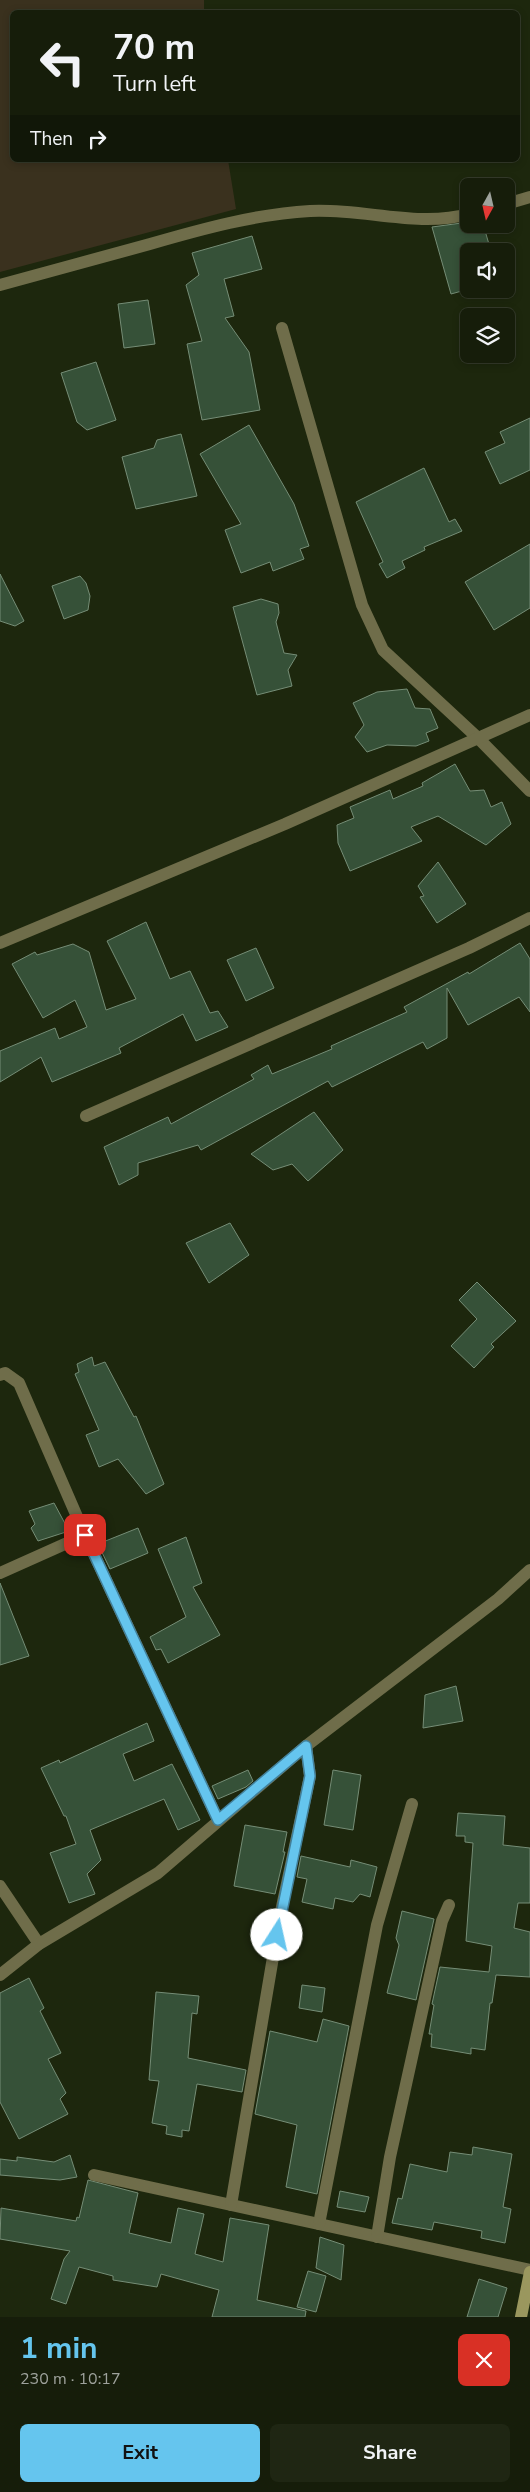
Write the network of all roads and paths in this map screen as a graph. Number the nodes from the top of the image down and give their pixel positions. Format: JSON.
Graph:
{"nodes":[{"id":1,"x":530,"y":197,"type":"edge"},
{"id":2,"x":515,"y":201,"type":"edge"},
{"id":3,"x":460,"y":216,"type":"edge"},
{"id":4,"x":0,"y":285,"type":"edge"},
{"id":5,"x":282,"y":328,"type":"dead end"},
{"id":6,"x":530,"y":716,"type":"edge"},
{"id":7,"x":479,"y":739,"type":"junction"},
{"id":8,"x":530,"y":791,"type":"edge"},
{"id":9,"x":530,"y":918,"type":"edge"},
{"id":10,"x":0,"y":943,"type":"edge"},
{"id":11,"x":86,"y":1116,"type":"dead end"},
{"id":12,"x":0,"y":1375,"type":"edge"},
{"id":13,"x":85,"y":1535,"type":"junction"},
{"id":14,"x":530,"y":1570,"type":"edge"},
{"id":15,"x":0,"y":1573,"type":"edge"},
{"id":16,"x":306,"y":1746,"type":"junction"},
{"id":17,"x":412,"y":1804,"type":"dead end"},
{"id":18,"x":218,"y":1820,"type":"junction"},
{"id":19,"x":0,"y":1886,"type":"edge"},
{"id":20,"x":449,"y":1905,"type":"dead end"},
{"id":21,"x":40,"y":1944,"type":"junction"},
{"id":22,"x":0,"y":1975,"type":"edge"},
{"id":23,"x":94,"y":2175,"type":"dead end"},
{"id":24,"x":231,"y":2205,"type":"junction"},
{"id":25,"x":319,"y":2224,"type":"junction"},
{"id":26,"x":377,"y":2236,"type":"junction"},
{"id":27,"x":530,"y":2271,"type":"edge"},
{"id":28,"x":521,"y":2317,"type":"edge"}],
"edges":[{"from":1,"to":2,"type":"street"},
{"from":3,"to":4,"type":"street"},
{"from":5,"to":7,"type":"street"},
{"from":6,"to":7,"type":"street"},
{"from":7,"to":8,"type":"street"},
{"from":7,"to":10,"type":"street"},
{"from":9,"to":11,"type":"street"},
{"from":12,"to":13,"type":"street"},
{"from":13,"to":15,"type":"street"},
{"from":13,"to":18,"type":"street"},
{"from":14,"to":16,"type":"street"},
{"from":16,"to":18,"type":"street"},
{"from":16,"to":24,"type":"street"},
{"from":17,"to":25,"type":"street"},
{"from":18,"to":21,"type":"street"},
{"from":19,"to":21,"type":"street"},
{"from":20,"to":26,"type":"street"},
{"from":21,"to":22,"type":"street"},
{"from":23,"to":24,"type":"street"},
{"from":24,"to":25,"type":"street"},
{"from":25,"to":26,"type":"street"},
{"from":26,"to":27,"type":"street"},
{"from":27,"to":28,"type":"street"}]}
